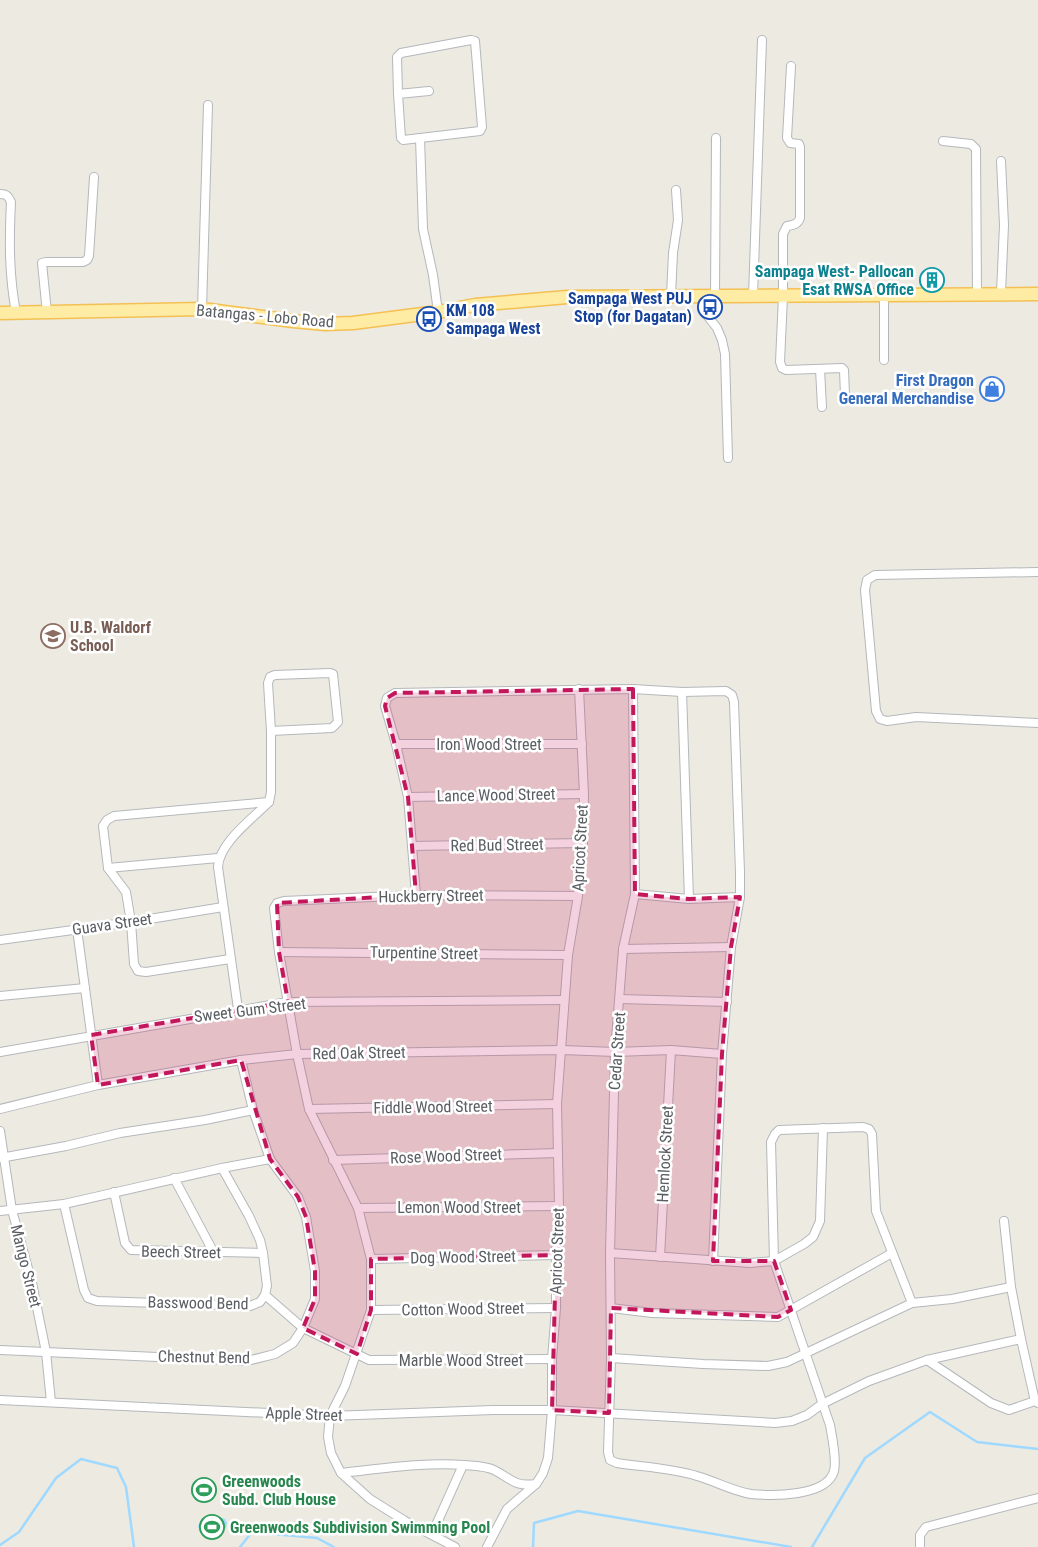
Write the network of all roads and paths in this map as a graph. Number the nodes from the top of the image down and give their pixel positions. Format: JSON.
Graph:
{"nodes":[{"id":1,"x":762,"y":40,"type":"dead end"},
{"id":2,"x":791,"y":66,"type":"dead end"},
{"id":3,"x":429,"y":91,"type":"dead end"},
{"id":4,"x":398,"y":94,"type":"junction"},
{"id":5,"x":208,"y":106,"type":"dead end"},
{"id":6,"x":420,"y":138,"type":"junction"},
{"id":7,"x":716,"y":138,"type":"dead end"},
{"id":8,"x":943,"y":141,"type":"dead end"},
{"id":9,"x":1001,"y":161,"type":"dead end"},
{"id":10,"x":94,"y":177,"type":"dead end"},
{"id":11,"x":676,"y":190,"type":"dead end"},
{"id":12,"x":0,"y":194,"type":"edge"},
{"id":13,"x":1001,"y":293,"type":"junction"},
{"id":14,"x":977,"y":294,"type":"junction"},
{"id":15,"x":1038,"y":294,"type":"edge"},
{"id":16,"x":884,"y":295,"type":"junction"},
{"id":17,"x":671,"y":296,"type":"junction"},
{"id":18,"x":709,"y":296,"type":"junction"},
{"id":19,"x":752,"y":296,"type":"junction"},
{"id":20,"x":783,"y":296,"type":"junction"},
{"id":21,"x":202,"y":309,"type":"junction"},
{"id":22,"x":47,"y":312,"type":"junction"},
{"id":23,"x":438,"y":312,"type":"junction"},
{"id":24,"x":16,"y":313,"type":"junction"},
{"id":25,"x":0,"y":314,"type":"edge"},
{"id":26,"x":884,"y":360,"type":"dead end"},
{"id":27,"x":820,"y":368,"type":"junction"},
{"id":28,"x":845,"y":395,"type":"dead end"},
{"id":29,"x":822,"y":407,"type":"dead end"},
{"id":30,"x":728,"y":458,"type":"dead end"},
{"id":31,"x":1038,"y":572,"type":"edge"},
{"id":32,"x":633,"y":689,"type":"junction"},
{"id":33,"x":578,"y":690,"type":"junction"},
{"id":34,"x":682,"y":692,"type":"junction"},
{"id":35,"x":1038,"y":723,"type":"edge"},
{"id":36,"x":271,"y":731,"type":"junction"},
{"id":37,"x":396,"y":744,"type":"junction"},
{"id":38,"x":582,"y":744,"type":"junction"},
{"id":39,"x":584,"y":794,"type":"junction"},
{"id":40,"x":408,"y":797,"type":"junction"},
{"id":41,"x":269,"y":802,"type":"junction"},
{"id":42,"x":583,"y":843,"type":"junction"},
{"id":43,"x":412,"y":846,"type":"junction"},
{"id":44,"x":218,"y":858,"type":"junction"},
{"id":45,"x":108,"y":868,"type":"junction"},
{"id":46,"x":635,"y":894,"type":"junction"},
{"id":47,"x":416,"y":895,"type":"junction"},
{"id":48,"x":578,"y":896,"type":"junction"},
{"id":49,"x":740,"y":897,"type":"junction"},
{"id":50,"x":688,"y":899,"type":"junction"},
{"id":51,"x":223,"y":907,"type":"junction"},
{"id":52,"x":131,"y":922,"type":"junction"},
{"id":53,"x":77,"y":929,"type":"junction"},
{"id":54,"x":0,"y":940,"type":"edge"},
{"id":55,"x":731,"y":948,"type":"junction"},
{"id":56,"x":623,"y":949,"type":"junction"},
{"id":57,"x":279,"y":952,"type":"junction"},
{"id":58,"x":568,"y":955,"type":"junction"},
{"id":59,"x":230,"y":959,"type":"junction"},
{"id":60,"x":84,"y":988,"type":"junction"},
{"id":61,"x":0,"y":996,"type":"edge"},
{"id":62,"x":620,"y":999,"type":"junction"},
{"id":63,"x":564,"y":1000,"type":"junction"},
{"id":64,"x":288,"y":1002,"type":"junction"},
{"id":65,"x":727,"y":1002,"type":"junction"},
{"id":66,"x":238,"y":1009,"type":"junction"},
{"id":67,"x":91,"y":1035,"type":"junction"},
{"id":68,"x":562,"y":1050,"type":"junction"},
{"id":69,"x":671,"y":1050,"type":"junction"},
{"id":70,"x":0,"y":1052,"type":"edge"},
{"id":71,"x":615,"y":1052,"type":"junction"},
{"id":72,"x":297,"y":1054,"type":"junction"},
{"id":73,"x":722,"y":1054,"type":"junction"},
{"id":74,"x":241,"y":1060,"type":"junction"},
{"id":75,"x":98,"y":1085,"type":"junction"},
{"id":76,"x":557,"y":1104,"type":"junction"},
{"id":77,"x":0,"y":1108,"type":"edge"},
{"id":78,"x":309,"y":1109,"type":"junction"},
{"id":79,"x":253,"y":1110,"type":"junction"},
{"id":80,"x":823,"y":1128,"type":"junction"},
{"id":81,"x":0,"y":1131,"type":"edge"},
{"id":82,"x":558,"y":1153,"type":"junction"},
{"id":83,"x":2,"y":1158,"type":"edge"},
{"id":84,"x":270,"y":1159,"type":"junction"},
{"id":85,"x":333,"y":1160,"type":"junction"},
{"id":86,"x":222,"y":1168,"type":"junction"},
{"id":87,"x":174,"y":1178,"type":"junction"},
{"id":88,"x":114,"y":1192,"type":"junction"},
{"id":89,"x":64,"y":1204,"type":"junction"},
{"id":90,"x":559,"y":1206,"type":"junction"},
{"id":91,"x":358,"y":1208,"type":"junction"},
{"id":92,"x":12,"y":1210,"type":"junction"},
{"id":93,"x":0,"y":1211,"type":"edge"},
{"id":94,"x":1004,"y":1221,"type":"dead end"},
{"id":95,"x":214,"y":1253,"type":"junction"},
{"id":96,"x":263,"y":1253,"type":"junction"},
{"id":97,"x":610,"y":1253,"type":"junction"},
{"id":98,"x":892,"y":1254,"type":"junction"},
{"id":99,"x":556,"y":1255,"type":"junction"},
{"id":100,"x":660,"y":1258,"type":"junction"},
{"id":101,"x":371,"y":1259,"type":"junction"},
{"id":102,"x":713,"y":1261,"type":"junction"},
{"id":103,"x":774,"y":1261,"type":"junction"},
{"id":104,"x":1011,"y":1287,"type":"junction"},
{"id":105,"x":265,"y":1295,"type":"junction"},
{"id":106,"x":912,"y":1303,"type":"junction"},
{"id":107,"x":556,"y":1308,"type":"junction"},
{"id":108,"x":611,"y":1308,"type":"junction"},
{"id":109,"x":371,"y":1310,"type":"junction"},
{"id":110,"x":790,"y":1310,"type":"junction"},
{"id":111,"x":303,"y":1328,"type":"junction"},
{"id":112,"x":1020,"y":1339,"type":"junction"},
{"id":113,"x":0,"y":1350,"type":"edge"},
{"id":114,"x":46,"y":1352,"type":"junction"},
{"id":115,"x":357,"y":1354,"type":"junction"},
{"id":116,"x":806,"y":1354,"type":"junction"},
{"id":117,"x":611,"y":1358,"type":"junction"},
{"id":118,"x":552,"y":1359,"type":"junction"},
{"id":119,"x":927,"y":1360,"type":"junction"},
{"id":120,"x":0,"y":1400,"type":"edge"},
{"id":121,"x":51,"y":1402,"type":"junction"},
{"id":122,"x":1037,"y":1402,"type":"edge"},
{"id":123,"x":822,"y":1404,"type":"junction"},
{"id":124,"x":552,"y":1410,"type":"junction"},
{"id":125,"x":609,"y":1413,"type":"junction"},
{"id":126,"x":330,"y":1416,"type":"junction"},
{"id":127,"x":464,"y":1465,"type":"junction"},
{"id":128,"x":341,"y":1473,"type":"junction"},
{"id":129,"x":536,"y":1484,"type":"junction"},
{"id":130,"x":1038,"y":1498,"type":"edge"},
{"id":131,"x":432,"y":1534,"type":"junction"},
{"id":132,"x":455,"y":1547,"type":"edge"},
{"id":133,"x":488,"y":1547,"type":"edge"},
{"id":134,"x":920,"y":1547,"type":"edge"}],
"edges":[{"from":1,"to":19,"type":"street"},
{"from":2,"to":20,"type":"street"},
{"from":3,"to":4,"type":"street"},
{"from":4,"to":6,"type":"street"},
{"from":4,"to":6,"type":"street"},
{"from":5,"to":21,"type":"street"},
{"from":6,"to":23,"type":"street"},
{"from":7,"to":18,"type":"street"},
{"from":8,"to":14,"type":"street"},
{"from":9,"to":13,"type":"street"},
{"from":10,"to":22,"type":"street"},
{"from":11,"to":17,"type":"street"},
{"from":12,"to":24,"type":"street"},
{"from":13,"to":14,"type":"main road","name":"Batangas - Lobo Road"},
{"from":13,"to":15,"type":"main road","name":"Batangas - Lobo Road"},
{"from":14,"to":16,"type":"main road","name":"Batangas - Lobo Road"},
{"from":16,"to":20,"type":"main road","name":"Batangas - Lobo Road"},
{"from":16,"to":26,"type":"street"},
{"from":17,"to":18,"type":"main road","name":"Batangas - Lobo Road"},
{"from":17,"to":23,"type":"main road","name":"Batangas - Lobo Road"},
{"from":18,"to":19,"type":"main road","name":"Batangas - Lobo Road"},
{"from":18,"to":30,"type":"street"},
{"from":19,"to":20,"type":"main road","name":"Batangas - Lobo Road"},
{"from":20,"to":27,"type":"street"},
{"from":21,"to":22,"type":"main road","name":"Batangas - Lobo Road"},
{"from":21,"to":23,"type":"main road","name":"Batangas - Lobo Road"},
{"from":22,"to":24,"type":"main road","name":"Batangas - Lobo Road"},
{"from":24,"to":25,"type":"main road","name":"Batangas - Lobo Road"},
{"from":27,"to":28,"type":"street"},
{"from":27,"to":29,"type":"street"},
{"from":31,"to":35,"type":"street"},
{"from":32,"to":33,"type":"street"},
{"from":32,"to":34,"type":"street"},
{"from":32,"to":46,"type":"street","name":"Cedar Street"},
{"from":33,"to":37,"type":"street"},
{"from":33,"to":38,"type":"street","name":"Apricot Street"},
{"from":34,"to":49,"type":"street"},
{"from":34,"to":50,"type":"street"},
{"from":36,"to":36,"type":"street"},
{"from":36,"to":41,"type":"street"},
{"from":37,"to":38,"type":"street","name":"Iron Wood Street"},
{"from":37,"to":40,"type":"street"},
{"from":38,"to":39,"type":"street","name":"Apricot Street"},
{"from":39,"to":40,"type":"street","name":"Lance Wood Street"},
{"from":39,"to":42,"type":"street","name":"Apricot Street"},
{"from":40,"to":43,"type":"street"},
{"from":41,"to":44,"type":"street"},
{"from":41,"to":45,"type":"street"},
{"from":42,"to":43,"type":"street","name":"Red Bud Street"},
{"from":42,"to":48,"type":"street","name":"Apricot Street"},
{"from":43,"to":47,"type":"street"},
{"from":44,"to":45,"type":"street"},
{"from":44,"to":51,"type":"street"},
{"from":45,"to":52,"type":"street"},
{"from":46,"to":50,"type":"street"},
{"from":46,"to":56,"type":"street","name":"Cedar Street"},
{"from":47,"to":48,"type":"street","name":"Huckberry Street"},
{"from":47,"to":57,"type":"street","name":"Huckberry Street"},
{"from":48,"to":58,"type":"street","name":"Apricot Street"},
{"from":49,"to":50,"type":"street"},
{"from":49,"to":55,"type":"street"},
{"from":51,"to":52,"type":"street","name":"Guava Street"},
{"from":51,"to":59,"type":"street"},
{"from":52,"to":53,"type":"street","name":"Guava Street"},
{"from":52,"to":59,"type":"street"},
{"from":53,"to":54,"type":"street","name":"Guava Street"},
{"from":53,"to":60,"type":"street"},
{"from":55,"to":56,"type":"street"},
{"from":55,"to":65,"type":"street"},
{"from":56,"to":62,"type":"street","name":"Cedar Street"},
{"from":57,"to":58,"type":"street","name":"Turpentine Street"},
{"from":57,"to":64,"type":"street"},
{"from":58,"to":63,"type":"street","name":"Apricot Street"},
{"from":59,"to":66,"type":"street"},
{"from":60,"to":61,"type":"street"},
{"from":60,"to":67,"type":"street"},
{"from":62,"to":65,"type":"street"},
{"from":62,"to":71,"type":"street","name":"Cedar Street"},
{"from":63,"to":64,"type":"street","name":"Sweet Gum Street"},
{"from":63,"to":68,"type":"street","name":"Apricot Street"},
{"from":64,"to":66,"type":"street","name":"Sweet Gum Street"},
{"from":64,"to":72,"type":"street"},
{"from":65,"to":73,"type":"street"},
{"from":66,"to":67,"type":"street","name":"Sweet Gum Street"},
{"from":67,"to":70,"type":"street","name":"Sweet Gum Street"},
{"from":67,"to":75,"type":"street"},
{"from":68,"to":71,"type":"street","name":"Red Oak Street"},
{"from":68,"to":72,"type":"street","name":"Red Oak Street"},
{"from":68,"to":76,"type":"street","name":"Apricot Street"},
{"from":69,"to":71,"type":"street","name":"Red Oak Street"},
{"from":69,"to":73,"type":"street","name":"Red Oak Street"},
{"from":69,"to":100,"type":"street","name":"Hemlock Street"},
{"from":71,"to":97,"type":"street","name":"Cedar Street"},
{"from":72,"to":74,"type":"street","name":"Red Oak Street"},
{"from":72,"to":78,"type":"street"},
{"from":73,"to":102,"type":"street"},
{"from":74,"to":75,"type":"street","name":"Red Oak Street"},
{"from":74,"to":79,"type":"street","name":"Chestnut Bend"},
{"from":75,"to":77,"type":"street","name":"Red Oak Street"},
{"from":76,"to":78,"type":"street","name":"Fiddle Wood Street"},
{"from":76,"to":82,"type":"street","name":"Apricot Street"},
{"from":78,"to":85,"type":"street"},
{"from":79,"to":83,"type":"street"},
{"from":79,"to":84,"type":"street","name":"Chestnut Bend"},
{"from":80,"to":98,"type":"street"},
{"from":80,"to":103,"type":"street"},
{"from":80,"to":103,"type":"street"},
{"from":81,"to":83,"type":"street","name":"Mango Street"},
{"from":82,"to":85,"type":"street","name":"Rose Wood Street"},
{"from":82,"to":90,"type":"street","name":"Apricot Street"},
{"from":83,"to":92,"type":"street","name":"Mango Street"},
{"from":84,"to":86,"type":"street"},
{"from":84,"to":111,"type":"street","name":"Chestnut Bend"},
{"from":85,"to":91,"type":"street"},
{"from":86,"to":87,"type":"street"},
{"from":86,"to":96,"type":"street","name":"Basswood Bend"},
{"from":87,"to":88,"type":"street"},
{"from":87,"to":95,"type":"street"},
{"from":88,"to":89,"type":"street"},
{"from":88,"to":95,"type":"street","name":"Beech Street"},
{"from":89,"to":92,"type":"street"},
{"from":89,"to":105,"type":"street","name":"Basswood Bend"},
{"from":90,"to":91,"type":"street","name":"Lemon Wood Street"},
{"from":90,"to":99,"type":"street","name":"Apricot Street"},
{"from":91,"to":101,"type":"street"},
{"from":92,"to":93,"type":"street"},
{"from":92,"to":114,"type":"street","name":"Mango Street"},
{"from":94,"to":104,"type":"street"},
{"from":95,"to":96,"type":"street","name":"Beech Street"},
{"from":96,"to":105,"type":"street","name":"Basswood Bend"},
{"from":97,"to":100,"type":"street"},
{"from":97,"to":108,"type":"street","name":"Cedar Street"},
{"from":98,"to":106,"type":"street"},
{"from":98,"to":110,"type":"street"},
{"from":99,"to":101,"type":"street","name":"Dog Wood Street"},
{"from":99,"to":107,"type":"street","name":"Apricot Street"},
{"from":100,"to":102,"type":"street"},
{"from":101,"to":109,"type":"street"},
{"from":102,"to":103,"type":"street"},
{"from":103,"to":110,"type":"street"},
{"from":104,"to":106,"type":"street"},
{"from":104,"to":112,"type":"street"},
{"from":105,"to":111,"type":"street"},
{"from":106,"to":116,"type":"street"},
{"from":107,"to":109,"type":"street","name":"Cotton Wood Street"},
{"from":107,"to":118,"type":"street","name":"Apricot Street"},
{"from":108,"to":110,"type":"street"},
{"from":108,"to":117,"type":"street","name":"Cedar Street"},
{"from":109,"to":115,"type":"street"},
{"from":110,"to":116,"type":"street"},
{"from":111,"to":114,"type":"street","name":"Chestnut Bend"},
{"from":111,"to":115,"type":"street"},
{"from":112,"to":119,"type":"street","name":"Apple Street"},
{"from":112,"to":122,"type":"street"},
{"from":113,"to":114,"type":"street","name":"Chestnut Bend"},
{"from":114,"to":121,"type":"street","name":"Mango Street"},
{"from":115,"to":118,"type":"street","name":"Marble Wood Street"},
{"from":115,"to":126,"type":"street"},
{"from":116,"to":117,"type":"street"},
{"from":116,"to":123,"type":"street"},
{"from":117,"to":125,"type":"street","name":"Cedar Street"},
{"from":118,"to":124,"type":"street","name":"Apricot Street"},
{"from":119,"to":122,"type":"street"},
{"from":119,"to":123,"type":"street","name":"Apple Street"},
{"from":120,"to":121,"type":"street","name":"Apple Street"},
{"from":121,"to":126,"type":"street","name":"Apple Street"},
{"from":123,"to":125,"type":"street","name":"Apple Street"},
{"from":123,"to":125,"type":"street","name":"Cedar Street"},
{"from":124,"to":125,"type":"street","name":"Apple Street"},
{"from":124,"to":126,"type":"street","name":"Apple Street"},
{"from":124,"to":129,"type":"street","name":"Apricot Street"},
{"from":126,"to":128,"type":"street"},
{"from":127,"to":128,"type":"street"},
{"from":127,"to":129,"type":"street"},
{"from":127,"to":131,"type":"street"},
{"from":128,"to":131,"type":"street"},
{"from":129,"to":133,"type":"street"},
{"from":130,"to":134,"type":"street"},
{"from":131,"to":132,"type":"street"}]}
